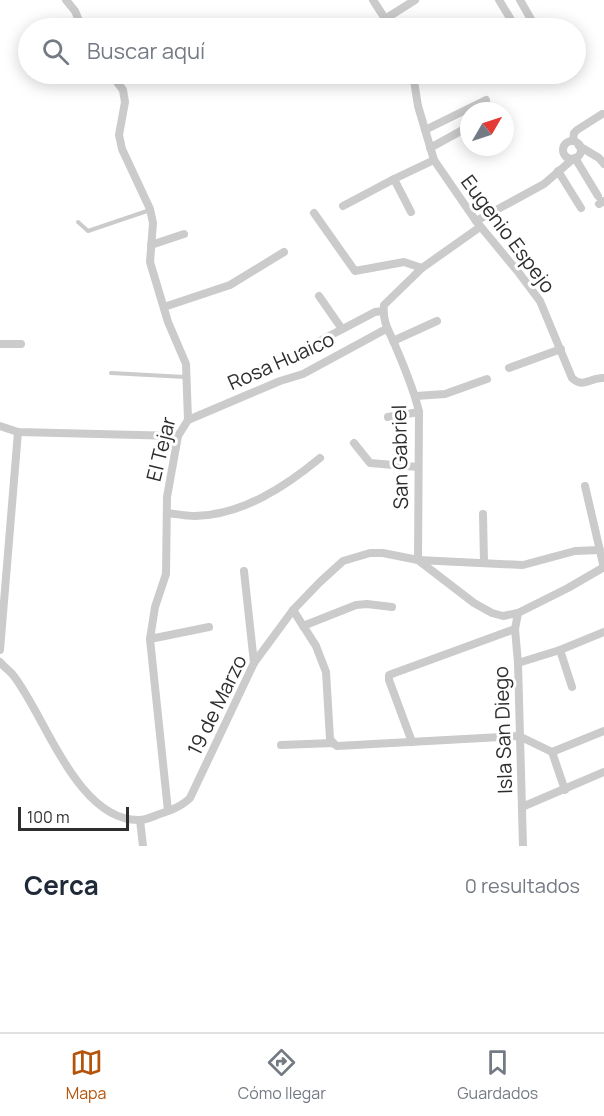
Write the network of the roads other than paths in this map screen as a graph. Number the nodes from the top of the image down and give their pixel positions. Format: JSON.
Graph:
{"nodes":[{"id":1,"x":66,"y":0,"type":"edge"},
{"id":2,"x":373,"y":0,"type":"edge"},
{"id":3,"x":415,"y":0,"type":"edge"},
{"id":4,"x":499,"y":0,"type":"edge"},
{"id":5,"x":520,"y":0,"type":"edge"},
{"id":6,"x":78,"y":18,"type":"edge"},
{"id":7,"x":384,"y":18,"type":"edge"},
{"id":8,"x":387,"y":18,"type":"edge"},
{"id":9,"x":510,"y":18,"type":"edge"},
{"id":10,"x":530,"y":18,"type":"edge"},
{"id":11,"x":118,"y":84,"type":"edge"},
{"id":12,"x":415,"y":84,"type":"edge"},
{"id":13,"x":486,"y":100,"type":"dead end"},
{"id":14,"x":602,"y":114,"type":"dead end"},
{"id":15,"x":424,"y":130,"type":"junction"},
{"id":16,"x":460,"y":131,"type":"edge"},
{"id":17,"x":576,"y":143,"type":"junction"},
{"id":18,"x":430,"y":148,"type":"junction"},
{"id":19,"x":564,"y":154,"type":"junction"},
{"id":20,"x":575,"y":158,"type":"junction"},
{"id":21,"x":434,"y":160,"type":"junction"},
{"id":22,"x":602,"y":160,"type":"edge"},
{"id":23,"x":556,"y":173,"type":"junction"},
{"id":24,"x":394,"y":179,"type":"junction"},
{"id":25,"x":600,"y":200,"type":"edge"},
{"id":26,"x":344,"y":206,"type":"dead end"},
{"id":27,"x":581,"y":208,"type":"dead end"},
{"id":28,"x":150,"y":209,"type":"junction"},
{"id":29,"x":411,"y":212,"type":"dead end"},
{"id":30,"x":314,"y":213,"type":"dead end"},
{"id":31,"x":78,"y":222,"type":"dead end"},
{"id":32,"x":478,"y":224,"type":"junction"},
{"id":33,"x":184,"y":234,"type":"dead end"},
{"id":34,"x":151,"y":244,"type":"junction"},
{"id":35,"x":284,"y":252,"type":"dead end"},
{"id":36,"x":423,"y":267,"type":"junction"},
{"id":37,"x":319,"y":296,"type":"dead end"},
{"id":38,"x":164,"y":307,"type":"junction"},
{"id":39,"x":383,"y":312,"type":"junction"},
{"id":40,"x":437,"y":321,"type":"dead end"},
{"id":41,"x":342,"y":329,"type":"junction"},
{"id":42,"x":386,"y":329,"type":"junction"},
{"id":43,"x":393,"y":341,"type":"junction"},
{"id":44,"x":0,"y":344,"type":"edge"},
{"id":45,"x":21,"y":344,"type":"dead end"},
{"id":46,"x":314,"y":344,"type":"dead end"},
{"id":47,"x":561,"y":349,"type":"junction"},
{"id":48,"x":509,"y":368,"type":"dead end"},
{"id":49,"x":111,"y":373,"type":"dead end"},
{"id":50,"x":185,"y":377,"type":"junction"},
{"id":51,"x":604,"y":377,"type":"edge"},
{"id":52,"x":487,"y":379,"type":"dead end"},
{"id":53,"x":416,"y":396,"type":"junction"},
{"id":54,"x":419,"y":412,"type":"junction"},
{"id":55,"x":388,"y":417,"type":"dead end"},
{"id":56,"x":188,"y":420,"type":"junction"},
{"id":57,"x":0,"y":426,"type":"edge"},
{"id":58,"x":18,"y":432,"type":"junction"},
{"id":59,"x":178,"y":436,"type":"junction"},
{"id":60,"x":354,"y":443,"type":"dead end"},
{"id":61,"x":320,"y":458,"type":"dead end"},
{"id":62,"x":418,"y":466,"type":"junction"},
{"id":63,"x":585,"y":486,"type":"dead end"},
{"id":64,"x":167,"y":513,"type":"junction"},
{"id":65,"x":483,"y":514,"type":"dead end"},
{"id":66,"x":600,"y":550,"type":"junction"},
{"id":67,"x":418,"y":560,"type":"junction"},
{"id":68,"x":484,"y":563,"type":"junction"},
{"id":69,"x":604,"y":568,"type":"edge"},
{"id":70,"x":244,"y":571,"type":"dead end"},
{"id":71,"x":392,"y":607,"type":"dead end"},
{"id":72,"x":518,"y":614,"type":"junction"},
{"id":73,"x":297,"y":617,"type":"junction"},
{"id":74,"x":209,"y":627,"type":"dead end"},
{"id":75,"x":515,"y":628,"type":"junction"},
{"id":76,"x":604,"y":632,"type":"edge"},
{"id":77,"x":150,"y":639,"type":"junction"},
{"id":78,"x":0,"y":650,"type":"edge"},
{"id":79,"x":560,"y":650,"type":"junction"},
{"id":80,"x":0,"y":662,"type":"edge"},
{"id":81,"x":254,"y":663,"type":"junction"},
{"id":82,"x":518,"y":663,"type":"junction"},
{"id":83,"x":572,"y":687,"type":"dead end"},
{"id":84,"x":604,"y":731,"type":"edge"},
{"id":85,"x":519,"y":736,"type":"junction"},
{"id":86,"x":412,"y":742,"type":"junction"},
{"id":87,"x":333,"y":743,"type":"junction"},
{"id":88,"x":281,"y":746,"type":"dead end"},
{"id":89,"x":552,"y":752,"type":"junction"},
{"id":90,"x":604,"y":772,"type":"edge"},
{"id":91,"x":566,"y":790,"type":"junction"},
{"id":92,"x":522,"y":807,"type":"junction"},
{"id":93,"x":168,"y":811,"type":"junction"},
{"id":94,"x":141,"y":825,"type":"junction"},
{"id":95,"x":143,"y":846,"type":"edge"},
{"id":96,"x":524,"y":846,"type":"edge"}],
"edges":[{"from":1,"to":6,"type":"street"},
{"from":2,"to":7,"type":"street"},
{"from":3,"to":8,"type":"street"},
{"from":4,"to":9,"type":"street"},
{"from":5,"to":10,"type":"street"},
{"from":11,"to":28,"type":"street","name":"El Tejar"},
{"from":12,"to":15,"type":"street","name":"Eugenio Espejo"},
{"from":13,"to":15,"type":"street"},
{"from":14,"to":17,"type":"street"},
{"from":15,"to":18,"type":"street","name":"Eugenio Espejo"},
{"from":16,"to":18,"type":"street"},
{"from":17,"to":19,"type":"street"},
{"from":17,"to":20,"type":"street"},
{"from":17,"to":22,"type":"street"},
{"from":18,"to":21,"type":"street","name":"Eugenio Espejo"},
{"from":19,"to":20,"type":"street"},
{"from":19,"to":23,"type":"street"},
{"from":20,"to":22,"type":"street"},
{"from":20,"to":23,"type":"street"},
{"from":20,"to":25,"type":"street"},
{"from":21,"to":24,"type":"street"},
{"from":21,"to":32,"type":"street","name":"Eugenio Espejo"},
{"from":23,"to":27,"type":"street"},
{"from":23,"to":32,"type":"street"},
{"from":24,"to":26,"type":"street"},
{"from":24,"to":29,"type":"street"},
{"from":28,"to":31,"type":"lane"},
{"from":28,"to":34,"type":"street","name":"El Tejar"},
{"from":30,"to":36,"type":"street"},
{"from":32,"to":36,"type":"street"},
{"from":32,"to":47,"type":"street","name":"Eugenio Espejo"},
{"from":33,"to":34,"type":"street"},
{"from":34,"to":38,"type":"street","name":"El Tejar"},
{"from":35,"to":38,"type":"street"},
{"from":36,"to":39,"type":"street"},
{"from":37,"to":41,"type":"street"},
{"from":38,"to":50,"type":"street","name":"El Tejar"},
{"from":39,"to":41,"type":"street"},
{"from":39,"to":42,"type":"street","name":"San Gabriel"},
{"from":40,"to":43,"type":"street"},
{"from":41,"to":46,"type":"street"},
{"from":42,"to":43,"type":"street","name":"San Gabriel"},
{"from":42,"to":56,"type":"street","name":"Rosa Huaico"},
{"from":43,"to":53,"type":"street","name":"San Gabriel"},
{"from":44,"to":45,"type":"street"},
{"from":47,"to":48,"type":"street"},
{"from":47,"to":51,"type":"street","name":"Eugenio Espejo"},
{"from":49,"to":50,"type":"lane"},
{"from":50,"to":56,"type":"street","name":"El Tejar"},
{"from":52,"to":53,"type":"street"},
{"from":53,"to":54,"type":"street","name":"San Gabriel"},
{"from":54,"to":55,"type":"street"},
{"from":54,"to":62,"type":"street","name":"San Gabriel"},
{"from":56,"to":59,"type":"street","name":"El Tejar"},
{"from":57,"to":58,"type":"street"},
{"from":58,"to":59,"type":"street"},
{"from":58,"to":78,"type":"street"},
{"from":59,"to":64,"type":"street","name":"El Tejar"},
{"from":60,"to":62,"type":"street"},
{"from":61,"to":64,"type":"street"},
{"from":62,"to":67,"type":"street","name":"San Gabriel"},
{"from":63,"to":66,"type":"street"},
{"from":64,"to":77,"type":"street","name":"El Tejar"},
{"from":65,"to":68,"type":"street"},
{"from":66,"to":68,"type":"street"},
{"from":66,"to":69,"type":"street"},
{"from":67,"to":68,"type":"street"},
{"from":67,"to":72,"type":"street","name":"19 de Marzo"},
{"from":67,"to":73,"type":"street","name":"19 de Marzo"},
{"from":69,"to":72,"type":"street","name":"19 de Marzo"},
{"from":70,"to":81,"type":"street"},
{"from":71,"to":73,"type":"street"},
{"from":72,"to":75,"type":"street","name":"Isla San Diego"},
{"from":73,"to":81,"type":"street","name":"19 de Marzo"},
{"from":73,"to":87,"type":"street"},
{"from":74,"to":77,"type":"street"},
{"from":75,"to":82,"type":"street","name":"Isla San Diego"},
{"from":75,"to":86,"type":"street"},
{"from":76,"to":79,"type":"street"},
{"from":77,"to":93,"type":"street","name":"El Tejar"},
{"from":79,"to":82,"type":"street"},
{"from":79,"to":83,"type":"street"},
{"from":80,"to":94,"type":"street"},
{"from":81,"to":93,"type":"street","name":"19 de Marzo"},
{"from":82,"to":85,"type":"street","name":"Isla San Diego"},
{"from":84,"to":89,"type":"street"},
{"from":85,"to":86,"type":"street"},
{"from":85,"to":89,"type":"street"},
{"from":85,"to":92,"type":"street","name":"Isla San Diego"},
{"from":86,"to":87,"type":"street"},
{"from":87,"to":88,"type":"street"},
{"from":89,"to":91,"type":"street"},
{"from":90,"to":91,"type":"street"},
{"from":91,"to":92,"type":"street"},
{"from":92,"to":96,"type":"street","name":"Isla San Diego"},
{"from":93,"to":94,"type":"street","name":"19 de Marzo"},
{"from":94,"to":95,"type":"street"}]}
